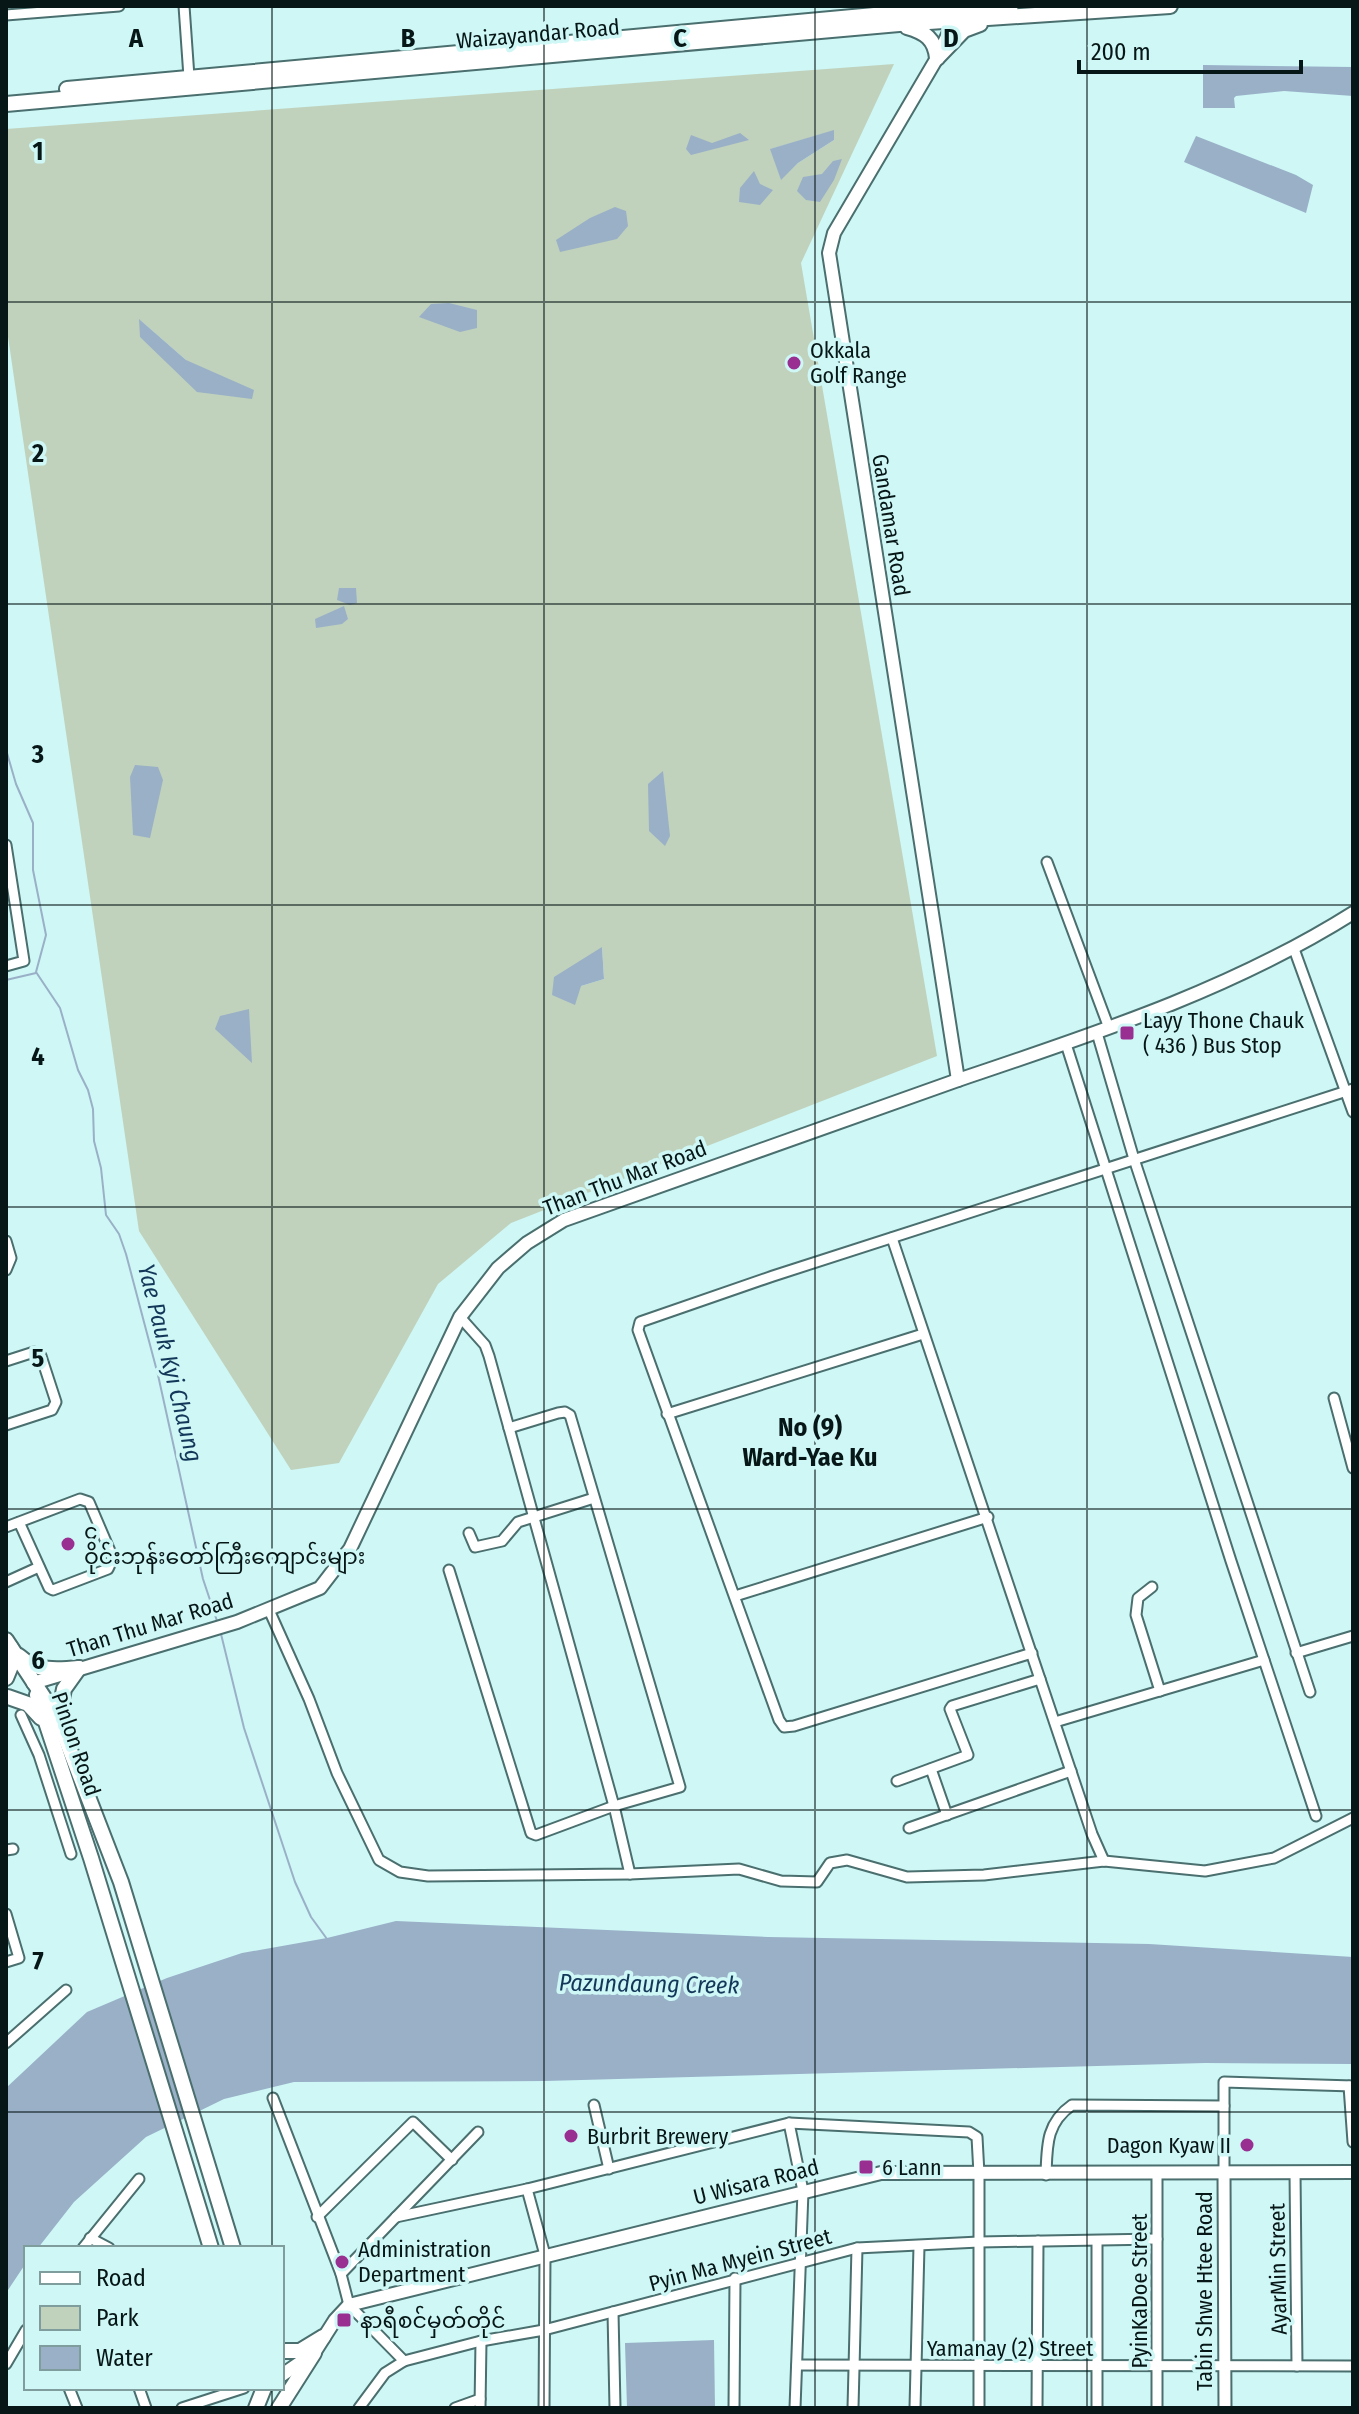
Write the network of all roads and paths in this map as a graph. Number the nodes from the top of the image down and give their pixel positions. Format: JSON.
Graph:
{"nodes":[{"id":1,"x":119,"y":6,"type":"edge"},
{"id":2,"x":184,"y":6,"type":"edge"},
{"id":3,"x":925,"y":6,"type":"edge"},
{"id":4,"x":1011,"y":6,"type":"edge"},
{"id":5,"x":1170,"y":6,"type":"edge"},
{"id":6,"x":1000,"y":10,"type":"edge"},
{"id":7,"x":958,"y":12,"type":"edge"},
{"id":8,"x":6,"y":15,"type":"edge"},
{"id":9,"x":903,"y":18,"type":"junction"},
{"id":10,"x":937,"y":58,"type":"junction"},
{"id":11,"x":189,"y":77,"type":"junction"},
{"id":12,"x":6,"y":95,"type":"edge"},
{"id":13,"x":6,"y":104,"type":"edge"},
{"id":14,"x":6,"y":845,"type":"edge"},
{"id":15,"x":1047,"y":862,"type":"dead end"},
{"id":16,"x":1353,"y":913,"type":"edge"},
{"id":17,"x":1294,"y":949,"type":"junction"},
{"id":18,"x":6,"y":966,"type":"edge"},
{"id":19,"x":1103,"y":1030,"type":"junction"},
{"id":20,"x":1066,"y":1044,"type":"junction"},
{"id":21,"x":958,"y":1080,"type":"junction"},
{"id":22,"x":1349,"y":1090,"type":"edge"},
{"id":23,"x":1353,"y":1112,"type":"edge"},
{"id":24,"x":1134,"y":1159,"type":"junction"},
{"id":25,"x":1106,"y":1167,"type":"junction"},
{"id":26,"x":892,"y":1238,"type":"junction"},
{"id":27,"x":6,"y":1241,"type":"edge"},
{"id":28,"x":6,"y":1270,"type":"edge"},
{"id":29,"x":460,"y":1317,"type":"junction"},
{"id":30,"x":923,"y":1334,"type":"junction"},
{"id":31,"x":6,"y":1361,"type":"edge"},
{"id":32,"x":1334,"y":1398,"type":"dead end"},
{"id":33,"x":667,"y":1414,"type":"junction"},
{"id":34,"x":6,"y":1425,"type":"edge"},
{"id":35,"x":509,"y":1428,"type":"junction"},
{"id":36,"x":1353,"y":1468,"type":"edge"},
{"id":37,"x":594,"y":1498,"type":"junction"},
{"id":38,"x":988,"y":1517,"type":"junction"},
{"id":39,"x":534,"y":1518,"type":"junction"},
{"id":40,"x":19,"y":1522,"type":"junction"},
{"id":41,"x":6,"y":1527,"type":"edge"},
{"id":42,"x":469,"y":1533,"type":"dead end"},
{"id":43,"x":39,"y":1567,"type":"junction"},
{"id":44,"x":449,"y":1570,"type":"dead end"},
{"id":45,"x":6,"y":1582,"type":"edge"},
{"id":46,"x":1152,"y":1587,"type":"dead end"},
{"id":47,"x":735,"y":1596,"type":"junction"},
{"id":48,"x":269,"y":1610,"type":"junction"},
{"id":49,"x":1353,"y":1636,"type":"edge"},
{"id":50,"x":8,"y":1644,"type":"edge"},
{"id":51,"x":1032,"y":1653,"type":"junction"},
{"id":52,"x":1296,"y":1653,"type":"junction"},
{"id":53,"x":1264,"y":1660,"type":"junction"},
{"id":54,"x":79,"y":1668,"type":"junction"},
{"id":55,"x":1040,"y":1679,"type":"junction"},
{"id":56,"x":33,"y":1683,"type":"junction"},
{"id":57,"x":6,"y":1689,"type":"edge"},
{"id":58,"x":1160,"y":1691,"type":"junction"},
{"id":59,"x":1310,"y":1692,"type":"dead end"},
{"id":60,"x":21,"y":1715,"type":"dead end"},
{"id":61,"x":52,"y":1722,"type":"junction"},
{"id":62,"x":1055,"y":1722,"type":"junction"},
{"id":63,"x":57,"y":1754,"type":"junction"},
{"id":64,"x":39,"y":1755,"type":"junction"},
{"id":65,"x":931,"y":1769,"type":"junction"},
{"id":66,"x":1071,"y":1771,"type":"junction"},
{"id":67,"x":897,"y":1781,"type":"dead end"},
{"id":68,"x":614,"y":1806,"type":"junction"},
{"id":69,"x":947,"y":1815,"type":"junction"},
{"id":70,"x":1316,"y":1816,"type":"dead end"},
{"id":71,"x":1353,"y":1818,"type":"edge"},
{"id":72,"x":909,"y":1828,"type":"dead end"},
{"id":73,"x":71,"y":1854,"type":"dead end"},
{"id":74,"x":1104,"y":1861,"type":"junction"},
{"id":75,"x":630,"y":1874,"type":"junction"},
{"id":76,"x":6,"y":1914,"type":"edge"},
{"id":77,"x":6,"y":1962,"type":"edge"},
{"id":78,"x":66,"y":1990,"type":"dead end"},
{"id":79,"x":6,"y":2043,"type":"edge"},
{"id":80,"x":1351,"y":2086,"type":"edge"},
{"id":81,"x":273,"y":2098,"type":"dead end"},
{"id":82,"x":594,"y":2105,"type":"dead end"},
{"id":83,"x":1224,"y":2106,"type":"junction"},
{"id":84,"x":789,"y":2123,"type":"junction"},
{"id":85,"x":478,"y":2132,"type":"dead end"},
{"id":86,"x":1353,"y":2142,"type":"edge"},
{"id":87,"x":452,"y":2160,"type":"junction"},
{"id":88,"x":609,"y":2169,"type":"junction"},
{"id":89,"x":1295,"y":2172,"type":"junction"},
{"id":90,"x":1353,"y":2172,"type":"edge"},
{"id":91,"x":1224,"y":2173,"type":"junction"},
{"id":92,"x":979,"y":2174,"type":"junction"},
{"id":93,"x":1157,"y":2174,"type":"junction"},
{"id":94,"x":1046,"y":2175,"type":"junction"},
{"id":95,"x":139,"y":2179,"type":"dead end"},
{"id":96,"x":527,"y":2189,"type":"junction"},
{"id":97,"x":803,"y":2191,"type":"junction"},
{"id":98,"x":317,"y":2217,"type":"junction"},
{"id":99,"x":396,"y":2217,"type":"junction"},
{"id":100,"x":90,"y":2238,"type":"junction"},
{"id":101,"x":1157,"y":2239,"type":"junction"},
{"id":102,"x":1038,"y":2241,"type":"junction"},
{"id":103,"x":1097,"y":2241,"type":"junction"},
{"id":104,"x":979,"y":2242,"type":"junction"},
{"id":105,"x":84,"y":2246,"type":"edge"},
{"id":106,"x":105,"y":2246,"type":"edge"},
{"id":107,"x":211,"y":2246,"type":"edge"},
{"id":108,"x":232,"y":2246,"type":"edge"},
{"id":109,"x":919,"y":2246,"type":"junction"},
{"id":110,"x":857,"y":2248,"type":"junction"},
{"id":111,"x":545,"y":2255,"type":"junction"},
{"id":112,"x":800,"y":2262,"type":"junction"},
{"id":113,"x":341,"y":2274,"type":"junction"},
{"id":114,"x":735,"y":2278,"type":"junction"},
{"id":115,"x":349,"y":2305,"type":"junction"},
{"id":116,"x":613,"y":2312,"type":"junction"},
{"id":117,"x":544,"y":2330,"type":"junction"},
{"id":118,"x":24,"y":2334,"type":"edge"},
{"id":119,"x":323,"y":2337,"type":"junction"},
{"id":120,"x":481,"y":2341,"type":"junction"},
{"id":121,"x":16,"y":2348,"type":"junction"},
{"id":122,"x":284,"y":2351,"type":"edge"},
{"id":123,"x":24,"y":2353,"type":"edge"},
{"id":124,"x":314,"y":2353,"type":"junction"},
{"id":125,"x":404,"y":2361,"type":"junction"},
{"id":126,"x":6,"y":2364,"type":"edge"},
{"id":127,"x":797,"y":2365,"type":"junction"},
{"id":128,"x":854,"y":2366,"type":"junction"},
{"id":129,"x":917,"y":2366,"type":"junction"},
{"id":130,"x":979,"y":2366,"type":"junction"},
{"id":131,"x":1038,"y":2366,"type":"junction"},
{"id":132,"x":1097,"y":2366,"type":"junction"},
{"id":133,"x":1157,"y":2366,"type":"junction"},
{"id":134,"x":1297,"y":2366,"type":"junction"},
{"id":135,"x":1353,"y":2366,"type":"edge"},
{"id":136,"x":1224,"y":2367,"type":"junction"},
{"id":137,"x":284,"y":2374,"type":"edge"},
{"id":138,"x":264,"y":2390,"type":"edge"},
{"id":139,"x":219,"y":2392,"type":"edge"},
{"id":140,"x":480,"y":2404,"type":"edge"},
{"id":141,"x":182,"y":2408,"type":"edge"},
{"id":142,"x":253,"y":2408,"type":"edge"},
{"id":143,"x":279,"y":2408,"type":"edge"},
{"id":144,"x":359,"y":2408,"type":"edge"},
{"id":145,"x":455,"y":2408,"type":"edge"},
{"id":146,"x":544,"y":2408,"type":"edge"},
{"id":147,"x":615,"y":2408,"type":"edge"},
{"id":148,"x":734,"y":2408,"type":"edge"},
{"id":149,"x":795,"y":2408,"type":"edge"},
{"id":150,"x":853,"y":2408,"type":"edge"},
{"id":151,"x":915,"y":2408,"type":"edge"},
{"id":152,"x":979,"y":2408,"type":"edge"},
{"id":153,"x":1037,"y":2408,"type":"edge"},
{"id":154,"x":1097,"y":2408,"type":"edge"},
{"id":155,"x":1157,"y":2408,"type":"edge"},
{"id":156,"x":1225,"y":2408,"type":"edge"}],
"edges":[{"from":1,"to":8,"type":"street"},
{"from":2,"to":11,"type":"street"},
{"from":3,"to":9,"type":"main road"},
{"from":4,"to":6,"type":"main road","name":"Waizayandar Road"},
{"from":5,"to":6,"type":"main road","name":"Waizayandar Road"},
{"from":6,"to":7,"type":"main road","name":"Waizayandar Road"},
{"from":6,"to":10,"type":"main road"},
{"from":7,"to":9,"type":"main road","name":"Waizayandar Road"},
{"from":7,"to":10,"type":"main road","name":"Gandamar Road"},
{"from":9,"to":10,"type":"main road"},
{"from":9,"to":11,"type":"main road","name":"Waizayandar Road"},
{"from":9,"to":13,"type":"main road","name":"Waizayandar Road"},
{"from":10,"to":21,"type":"main road","name":"Gandamar Road"},
{"from":11,"to":12,"type":"main road","name":"Waizayandar Road"},
{"from":14,"to":18,"type":"street"},
{"from":15,"to":19,"type":"street"},
{"from":16,"to":17,"type":"main road","name":"Than Thu Mar Road"},
{"from":17,"to":19,"type":"main road","name":"Than Thu Mar Road"},
{"from":17,"to":22,"type":"street"},
{"from":19,"to":20,"type":"main road","name":"Than Thu Mar Road"},
{"from":19,"to":24,"type":"street"},
{"from":20,"to":21,"type":"main road","name":"Than Thu Mar Road"},
{"from":20,"to":25,"type":"street"},
{"from":21,"to":29,"type":"main road","name":"Than Thu Mar Road"},
{"from":22,"to":23,"type":"street"},
{"from":22,"to":24,"type":"street"},
{"from":24,"to":25,"type":"street"},
{"from":24,"to":52,"type":"street"},
{"from":25,"to":26,"type":"street"},
{"from":25,"to":53,"type":"street"},
{"from":26,"to":30,"type":"street"},
{"from":26,"to":33,"type":"street"},
{"from":27,"to":28,"type":"street"},
{"from":29,"to":35,"type":"street"},
{"from":29,"to":48,"type":"main road","name":"Than Thu Mar Road"},
{"from":30,"to":33,"type":"street"},
{"from":30,"to":38,"type":"street"},
{"from":31,"to":34,"type":"street"},
{"from":32,"to":36,"type":"street"},
{"from":33,"to":47,"type":"street"},
{"from":35,"to":37,"type":"street"},
{"from":35,"to":39,"type":"street"},
{"from":37,"to":39,"type":"street"},
{"from":37,"to":68,"type":"street"},
{"from":38,"to":47,"type":"street"},
{"from":38,"to":51,"type":"street"},
{"from":39,"to":42,"type":"street"},
{"from":39,"to":68,"type":"street"},
{"from":40,"to":41,"type":"street"},
{"from":40,"to":43,"type":"street"},
{"from":40,"to":43,"type":"street"},
{"from":43,"to":45,"type":"street"},
{"from":44,"to":68,"type":"street"},
{"from":46,"to":58,"type":"street"},
{"from":47,"to":51,"type":"street"},
{"from":48,"to":54,"type":"main road","name":"Than Thu Mar Road"},
{"from":48,"to":75,"type":"street"},
{"from":49,"to":52,"type":"street"},
{"from":50,"to":54,"type":"main road"},
{"from":50,"to":56,"type":"main road","name":"Pinlon Road"},
{"from":50,"to":57,"type":"main road"},
{"from":51,"to":55,"type":"street"},
{"from":52,"to":59,"type":"street"},
{"from":53,"to":58,"type":"street"},
{"from":53,"to":70,"type":"street"},
{"from":54,"to":56,"type":"main road","name":"Than Thu Mar Road"},
{"from":54,"to":61,"type":"main road"},
{"from":55,"to":62,"type":"street"},
{"from":55,"to":65,"type":"street"},
{"from":56,"to":57,"type":"main road","name":"Than Thu Mar Road"},
{"from":56,"to":61,"type":"main road","name":"Pinlon Road"},
{"from":57,"to":61,"type":"main road"},
{"from":58,"to":62,"type":"street"},
{"from":60,"to":64,"type":"street"},
{"from":61,"to":63,"type":"main road","name":"Pinlon Road"},
{"from":61,"to":108,"type":"main road","name":"Pinlon Road"},
{"from":62,"to":66,"type":"street"},
{"from":63,"to":64,"type":"street"},
{"from":63,"to":107,"type":"main road","name":"Pinlon Road"},
{"from":64,"to":73,"type":"street"},
{"from":65,"to":67,"type":"street"},
{"from":65,"to":69,"type":"street"},
{"from":66,"to":69,"type":"street"},
{"from":66,"to":74,"type":"street"},
{"from":68,"to":75,"type":"street"},
{"from":69,"to":72,"type":"street"},
{"from":71,"to":74,"type":"street"},
{"from":74,"to":75,"type":"street"},
{"from":76,"to":77,"type":"street"},
{"from":78,"to":79,"type":"street"},
{"from":80,"to":83,"type":"street"},
{"from":80,"to":86,"type":"street"},
{"from":81,"to":98,"type":"street"},
{"from":82,"to":88,"type":"street"},
{"from":83,"to":91,"type":"street"},
{"from":83,"to":94,"type":"street"},
{"from":84,"to":88,"type":"street"},
{"from":84,"to":92,"type":"street"},
{"from":84,"to":97,"type":"street"},
{"from":85,"to":87,"type":"street"},
{"from":87,"to":98,"type":"street"},
{"from":87,"to":99,"type":"street"},
{"from":88,"to":96,"type":"street"},
{"from":89,"to":90,"type":"main road","name":"U Wisara Road"},
{"from":89,"to":91,"type":"main road","name":"U Wisara Road"},
{"from":89,"to":134,"type":"street","name":"AyarMin Street"},
{"from":91,"to":93,"type":"main road","name":"U Wisara Road"},
{"from":91,"to":136,"type":"street","name":"Tabin Shwe Htee Road"},
{"from":92,"to":94,"type":"main road","name":"U Wisara Road"},
{"from":92,"to":97,"type":"main road","name":"U Wisara Road"},
{"from":92,"to":104,"type":"street"},
{"from":93,"to":94,"type":"main road","name":"U Wisara Road"},
{"from":93,"to":101,"type":"street","name":"PyinKaDoe Street"},
{"from":95,"to":100,"type":"street"},
{"from":96,"to":99,"type":"street"},
{"from":96,"to":111,"type":"street"},
{"from":97,"to":111,"type":"main road","name":"U Wisara Road"},
{"from":97,"to":112,"type":"street"},
{"from":98,"to":113,"type":"street"},
{"from":99,"to":113,"type":"street"},
{"from":100,"to":105,"type":"street"},
{"from":100,"to":106,"type":"street"},
{"from":101,"to":103,"type":"street","name":"Pyin Ma Myein Street"},
{"from":101,"to":133,"type":"street","name":"PyinKaDoe Street"},
{"from":102,"to":103,"type":"street","name":"Pyin Ma Myein Street"},
{"from":102,"to":104,"type":"street","name":"Pyin Ma Myein Street"},
{"from":102,"to":131,"type":"street"},
{"from":103,"to":132,"type":"street"},
{"from":104,"to":109,"type":"street","name":"Pyin Ma Myein Street"},
{"from":104,"to":130,"type":"street"},
{"from":109,"to":110,"type":"street","name":"Pyin Ma Myein Street"},
{"from":109,"to":129,"type":"street"},
{"from":110,"to":112,"type":"street","name":"Pyin Ma Myein Street"},
{"from":110,"to":128,"type":"street"},
{"from":111,"to":115,"type":"main road","name":"U Wisara Road"},
{"from":111,"to":117,"type":"street"},
{"from":112,"to":114,"type":"street","name":"Pyin Ma Myein Street"},
{"from":112,"to":127,"type":"street"},
{"from":113,"to":115,"type":"street"},
{"from":114,"to":116,"type":"street","name":"Pyin Ma Myein Street"},
{"from":114,"to":148,"type":"street"},
{"from":115,"to":119,"type":"main road"},
{"from":115,"to":125,"type":"street"},
{"from":116,"to":117,"type":"street","name":"Pyin Ma Myein Street"},
{"from":116,"to":147,"type":"street"},
{"from":117,"to":120,"type":"street","name":"Pyin Ma Myein Street"},
{"from":117,"to":146,"type":"street"},
{"from":118,"to":121,"type":"street"},
{"from":119,"to":122,"type":"main road"},
{"from":119,"to":124,"type":"main road"},
{"from":120,"to":125,"type":"street","name":"Pyin Ma Myein Street"},
{"from":120,"to":140,"type":"street"},
{"from":121,"to":123,"type":"street"},
{"from":121,"to":126,"type":"street"},
{"from":124,"to":137,"type":"main road"},
{"from":124,"to":143,"type":"main road"},
{"from":125,"to":144,"type":"street","name":"Pyin Ma Myein Street"},
{"from":127,"to":128,"type":"street","name":"Yamanay (2) Street"},
{"from":127,"to":149,"type":"street"},
{"from":128,"to":129,"type":"street","name":"Yamanay (2) Street"},
{"from":128,"to":150,"type":"street"},
{"from":129,"to":130,"type":"street","name":"Yamanay (2) Street"},
{"from":129,"to":151,"type":"street"},
{"from":130,"to":131,"type":"street","name":"Yamanay (2) Street"},
{"from":130,"to":152,"type":"street"},
{"from":131,"to":132,"type":"street","name":"Yamanay (2) Street"},
{"from":131,"to":153,"type":"street"},
{"from":132,"to":133,"type":"street","name":"Yamanay (2) Street"},
{"from":132,"to":154,"type":"street"},
{"from":133,"to":136,"type":"street","name":"Yamanay (2) Street"},
{"from":133,"to":155,"type":"street","name":"PyinKaDoe Street"},
{"from":134,"to":135,"type":"street","name":"Yamanay (2) Street"},
{"from":134,"to":136,"type":"street","name":"Yamanay (2) Street"},
{"from":136,"to":156,"type":"street","name":"Tabin Shwe Htee Road"},
{"from":138,"to":142,"type":"main road"},
{"from":139,"to":141,"type":"street"},
{"from":140,"to":145,"type":"street"}]}
